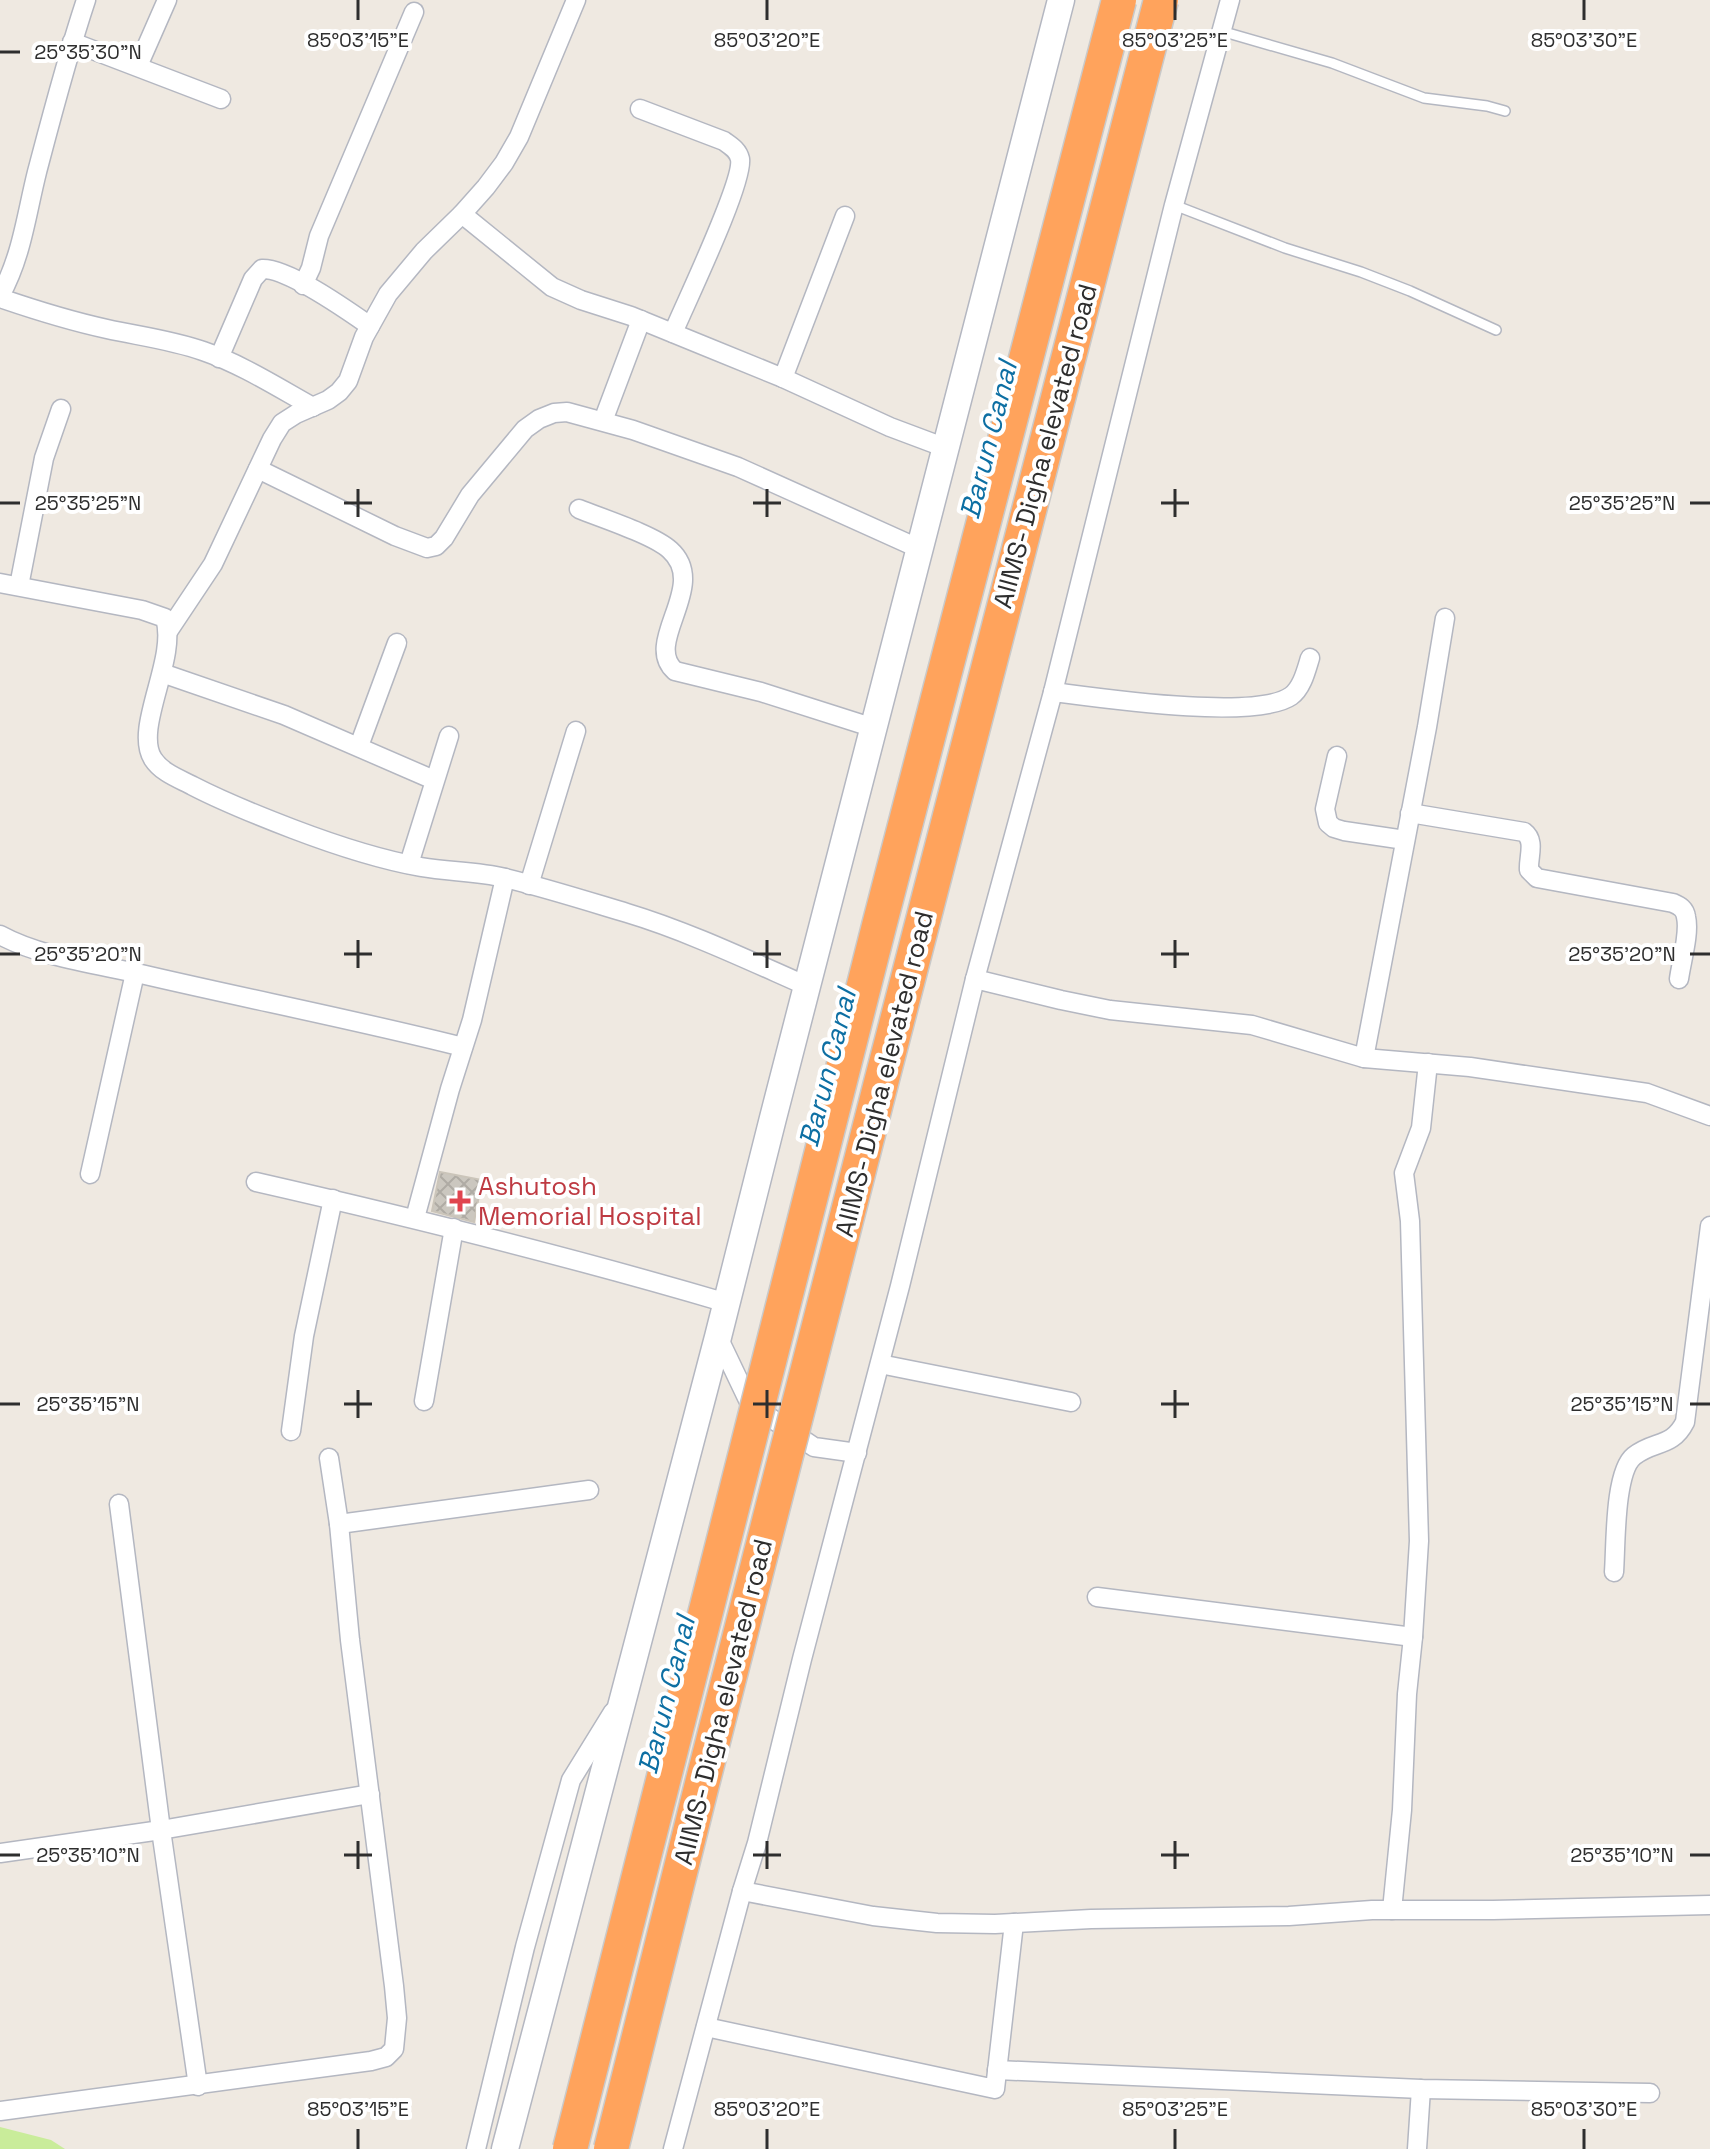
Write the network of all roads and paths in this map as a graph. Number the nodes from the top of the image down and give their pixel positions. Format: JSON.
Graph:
{"nodes":[{"id":1,"x":86,"y":0,"type":"edge"},
{"id":2,"x":167,"y":0,"type":"edge"},
{"id":3,"x":576,"y":0,"type":"edge"},
{"id":4,"x":1061,"y":0,"type":"edge"},
{"id":5,"x":1119,"y":0,"type":"edge"},
{"id":6,"x":1161,"y":0,"type":"edge"},
{"id":7,"x":1230,"y":0,"type":"edge"},
{"id":8,"x":414,"y":12,"type":"dead end"},
{"id":9,"x":1221,"y":31,"type":"junction"},
{"id":10,"x":72,"y":42,"type":"junction"},
{"id":11,"x":138,"y":66,"type":"junction"},
{"id":12,"x":221,"y":99,"type":"dead end"},
{"id":13,"x":640,"y":109,"type":"dead end"},
{"id":14,"x":1505,"y":111,"type":"dead end"},
{"id":15,"x":1174,"y":205,"type":"junction"},
{"id":16,"x":462,"y":214,"type":"junction"},
{"id":17,"x":845,"y":216,"type":"dead end"},
{"id":18,"x":303,"y":285,"type":"junction"},
{"id":19,"x":0,"y":297,"type":"edge"},
{"id":20,"x":641,"y":320,"type":"junction"},
{"id":21,"x":370,"y":326,"type":"junction"},
{"id":22,"x":1496,"y":330,"type":"dead end"},
{"id":23,"x":673,"y":333,"type":"junction"},
{"id":24,"x":219,"y":358,"type":"junction"},
{"id":25,"x":783,"y":378,"type":"junction"},
{"id":26,"x":313,"y":407,"type":"junction"},
{"id":27,"x":61,"y":409,"type":"dead end"},
{"id":28,"x":603,"y":421,"type":"junction"},
{"id":29,"x":946,"y":448,"type":"junction"},
{"id":30,"x":258,"y":469,"type":"junction"},
{"id":31,"x":579,"y":509,"type":"dead end"},
{"id":32,"x":920,"y":549,"type":"junction"},
{"id":33,"x":9,"y":585,"type":"edge"},
{"id":34,"x":1445,"y":618,"type":"dead end"},
{"id":35,"x":169,"y":630,"type":"junction"},
{"id":36,"x":397,"y":643,"type":"dead end"},
{"id":37,"x":1310,"y":658,"type":"dead end"},
{"id":38,"x":162,"y":673,"type":"junction"},
{"id":39,"x":1053,"y":692,"type":"junction"},
{"id":40,"x":874,"y":728,"type":"junction"},
{"id":41,"x":576,"y":731,"type":"dead end"},
{"id":42,"x":449,"y":736,"type":"dead end"},
{"id":43,"x":359,"y":746,"type":"junction"},
{"id":44,"x":1337,"y":756,"type":"dead end"},
{"id":45,"x":434,"y":780,"type":"junction"},
{"id":46,"x":1410,"y":813,"type":"junction"},
{"id":47,"x":1405,"y":840,"type":"junction"},
{"id":48,"x":409,"y":864,"type":"junction"},
{"id":49,"x":505,"y":878,"type":"junction"},
{"id":50,"x":529,"y":885,"type":"junction"},
{"id":51,"x":0,"y":935,"type":"edge"},
{"id":52,"x":135,"y":973,"type":"junction"},
{"id":53,"x":975,"y":979,"type":"junction"},
{"id":54,"x":1679,"y":979,"type":"dead end"},
{"id":55,"x":807,"y":986,"type":"junction"},
{"id":56,"x":463,"y":1047,"type":"junction"},
{"id":57,"x":1364,"y":1058,"type":"junction"},
{"id":58,"x":1428,"y":1063,"type":"junction"},
{"id":59,"x":1710,"y":1116,"type":"edge"},
{"id":60,"x":90,"y":1174,"type":"dead end"},
{"id":61,"x":256,"y":1182,"type":"dead end"},
{"id":62,"x":333,"y":1199,"type":"junction"},
{"id":63,"x":415,"y":1218,"type":"junction"},
{"id":64,"x":1710,"y":1226,"type":"edge"},
{"id":65,"x":454,"y":1228,"type":"junction"},
{"id":66,"x":727,"y":1303,"type":"junction"},
{"id":67,"x":718,"y":1337,"type":"junction"},
{"id":68,"x":880,"y":1364,"type":"junction"},
{"id":69,"x":424,"y":1401,"type":"dead end"},
{"id":70,"x":1071,"y":1402,"type":"dead end"},
{"id":71,"x":291,"y":1431,"type":"dead end"},
{"id":72,"x":857,"y":1453,"type":"junction"},
{"id":73,"x":329,"y":1458,"type":"dead end"},
{"id":74,"x":589,"y":1490,"type":"dead end"},
{"id":75,"x":119,"y":1504,"type":"dead end"},
{"id":76,"x":339,"y":1524,"type":"junction"},
{"id":77,"x":1614,"y":1572,"type":"dead end"},
{"id":78,"x":1097,"y":1597,"type":"dead end"},
{"id":79,"x":1413,"y":1637,"type":"junction"},
{"id":80,"x":625,"y":1693,"type":"junction"},
{"id":81,"x":370,"y":1794,"type":"junction"},
{"id":82,"x":161,"y":1830,"type":"junction"},
{"id":83,"x":0,"y":1853,"type":"edge"},
{"id":84,"x":742,"y":1891,"type":"junction"},
{"id":85,"x":1710,"y":1905,"type":"edge"},
{"id":86,"x":1392,"y":1910,"type":"junction"},
{"id":87,"x":1014,"y":1923,"type":"junction"},
{"id":88,"x":706,"y":2027,"type":"junction"},
{"id":89,"x":997,"y":2070,"type":"junction"},
{"id":90,"x":198,"y":2086,"type":"junction"},
{"id":91,"x":1421,"y":2089,"type":"junction"},
{"id":92,"x":1650,"y":2093,"type":"dead end"},
{"id":93,"x":0,"y":2111,"type":"edge"},
{"id":94,"x":476,"y":2149,"type":"edge"},
{"id":95,"x":505,"y":2149,"type":"edge"},
{"id":96,"x":570,"y":2149,"type":"edge"},
{"id":97,"x":611,"y":2149,"type":"edge"},
{"id":98,"x":673,"y":2149,"type":"edge"},
{"id":99,"x":1417,"y":2149,"type":"edge"}],
"edges":[{"from":1,"to":10,"type":"street"},
{"from":2,"to":11,"type":"street"},
{"from":3,"to":16,"type":"street"},
{"from":4,"to":29,"type":"street"},
{"from":5,"to":96,"type":"highway","name":"AIIMS- Digha elevated road","bridge":true},
{"from":6,"to":97,"type":"highway","name":"AIIMS- Digha elevated road","bridge":true},
{"from":7,"to":9,"type":"street"},
{"from":8,"to":18,"type":"street"},
{"from":9,"to":14,"type":"lane"},
{"from":9,"to":15,"type":"street"},
{"from":10,"to":11,"type":"street"},
{"from":10,"to":19,"type":"street"},
{"from":11,"to":12,"type":"street"},
{"from":13,"to":23,"type":"street"},
{"from":15,"to":22,"type":"lane"},
{"from":15,"to":39,"type":"street"},
{"from":16,"to":20,"type":"street"},
{"from":16,"to":21,"type":"street"},
{"from":17,"to":25,"type":"street"},
{"from":18,"to":21,"type":"street"},
{"from":18,"to":24,"type":"street"},
{"from":19,"to":24,"type":"street"},
{"from":20,"to":23,"type":"street"},
{"from":20,"to":28,"type":"street"},
{"from":21,"to":26,"type":"street"},
{"from":23,"to":25,"type":"street"},
{"from":24,"to":26,"type":"street"},
{"from":25,"to":29,"type":"street"},
{"from":26,"to":30,"type":"street"},
{"from":27,"to":33,"type":"street"},
{"from":28,"to":30,"type":"street"},
{"from":28,"to":32,"type":"street"},
{"from":29,"to":32,"type":"street"},
{"from":30,"to":35,"type":"street"},
{"from":31,"to":40,"type":"street"},
{"from":32,"to":40,"type":"street"},
{"from":33,"to":35,"type":"street"},
{"from":34,"to":46,"type":"street"},
{"from":35,"to":38,"type":"street"},
{"from":36,"to":43,"type":"street"},
{"from":37,"to":39,"type":"street"},
{"from":38,"to":43,"type":"street"},
{"from":38,"to":48,"type":"street"},
{"from":39,"to":53,"type":"street"},
{"from":40,"to":55,"type":"street"},
{"from":41,"to":50,"type":"street"},
{"from":42,"to":45,"type":"street"},
{"from":43,"to":45,"type":"street"},
{"from":44,"to":47,"type":"street"},
{"from":45,"to":48,"type":"street"},
{"from":46,"to":47,"type":"street"},
{"from":46,"to":54,"type":"street"},
{"from":47,"to":57,"type":"street"},
{"from":48,"to":49,"type":"street"},
{"from":49,"to":50,"type":"street"},
{"from":49,"to":56,"type":"street"},
{"from":50,"to":55,"type":"street"},
{"from":51,"to":52,"type":"street"},
{"from":52,"to":56,"type":"street"},
{"from":52,"to":60,"type":"street"},
{"from":53,"to":57,"type":"street"},
{"from":53,"to":68,"type":"street"},
{"from":55,"to":66,"type":"street"},
{"from":56,"to":63,"type":"street"},
{"from":57,"to":58,"type":"street"},
{"from":58,"to":59,"type":"street"},
{"from":58,"to":79,"type":"street"},
{"from":61,"to":62,"type":"street"},
{"from":62,"to":63,"type":"street"},
{"from":62,"to":71,"type":"street"},
{"from":63,"to":65,"type":"street"},
{"from":64,"to":77,"type":"street"},
{"from":65,"to":66,"type":"street"},
{"from":65,"to":69,"type":"street"},
{"from":66,"to":67,"type":"street"},
{"from":67,"to":72,"type":"street","bridge":true},
{"from":67,"to":80,"type":"street"},
{"from":68,"to":70,"type":"street"},
{"from":68,"to":72,"type":"street"},
{"from":72,"to":84,"type":"street"},
{"from":73,"to":76,"type":"street"},
{"from":74,"to":76,"type":"street"},
{"from":75,"to":82,"type":"street"},
{"from":76,"to":81,"type":"street"},
{"from":78,"to":79,"type":"street"},
{"from":79,"to":86,"type":"street"},
{"from":80,"to":94,"type":"street"},
{"from":80,"to":95,"type":"street"},
{"from":81,"to":82,"type":"street"},
{"from":81,"to":90,"type":"street"},
{"from":82,"to":83,"type":"street"},
{"from":82,"to":90,"type":"street"},
{"from":84,"to":87,"type":"street"},
{"from":84,"to":88,"type":"street"},
{"from":85,"to":86,"type":"street"},
{"from":86,"to":87,"type":"street"},
{"from":87,"to":89,"type":"street"},
{"from":88,"to":89,"type":"street"},
{"from":88,"to":98,"type":"street"},
{"from":89,"to":91,"type":"street"},
{"from":90,"to":93,"type":"street"},
{"from":91,"to":92,"type":"street"},
{"from":91,"to":99,"type":"street"}]}
